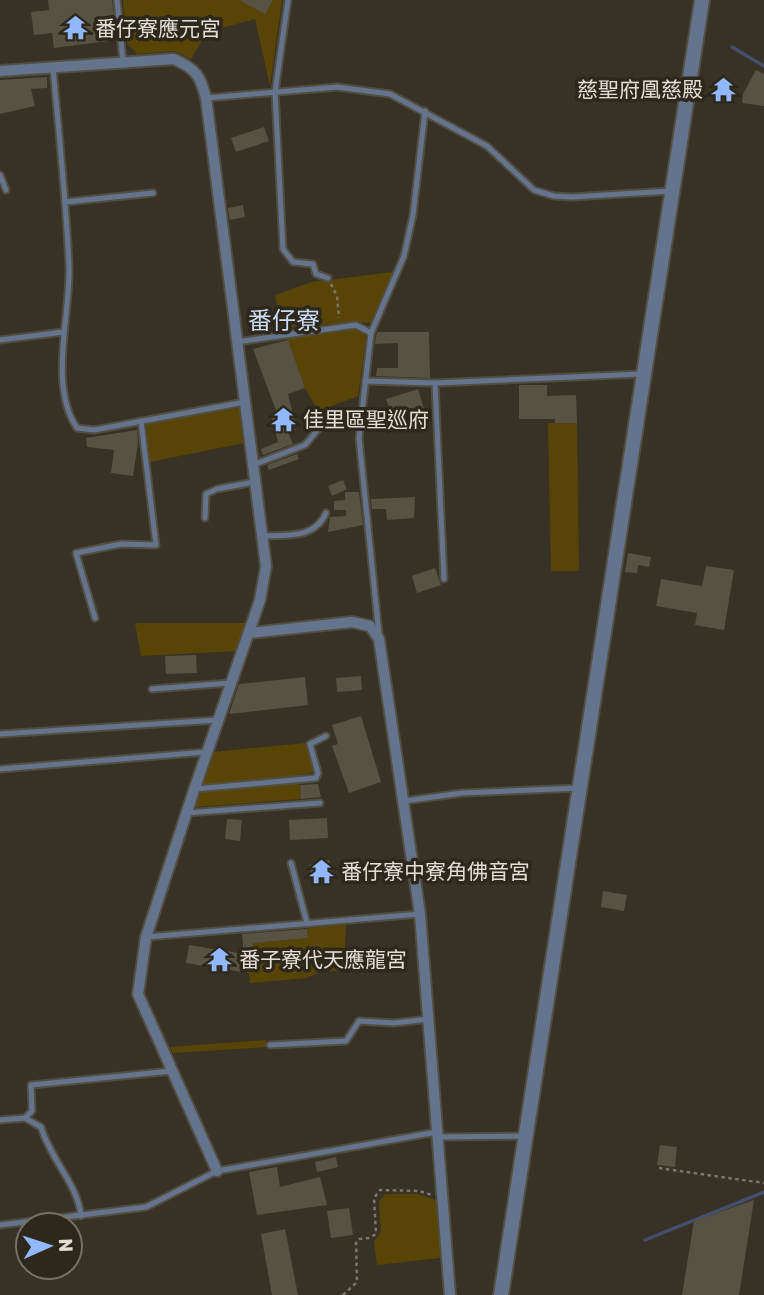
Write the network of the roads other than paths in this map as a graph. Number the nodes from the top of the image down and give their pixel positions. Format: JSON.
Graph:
{"nodes":[{"id":1,"x":117,"y":0,"type":"edge"},
{"id":2,"x":288,"y":0,"type":"edge"},
{"id":3,"x":702,"y":0,"type":"edge"},
{"id":4,"x":123,"y":62,"type":"junction"},
{"id":5,"x":53,"y":68,"type":"junction"},
{"id":6,"x":0,"y":72,"type":"edge"},
{"id":7,"x":275,"y":92,"type":"junction"},
{"id":8,"x":206,"y":98,"type":"junction"},
{"id":9,"x":425,"y":111,"type":"junction"},
{"id":10,"x":0,"y":175,"type":"edge"},
{"id":11,"x":6,"y":190,"type":"dead end"},
{"id":12,"x":674,"y":191,"type":"junction"},
{"id":13,"x":153,"y":192,"type":"dead end"},
{"id":14,"x":65,"y":202,"type":"junction"},
{"id":15,"x":328,"y":278,"type":"road end"},
{"id":16,"x":63,"y":332,"type":"junction"},
{"id":17,"x":372,"y":333,"type":"junction"},
{"id":18,"x":0,"y":340,"type":"edge"},
{"id":19,"x":237,"y":342,"type":"junction"},
{"id":20,"x":645,"y":373,"type":"junction"},
{"id":21,"x":365,"y":381,"type":"junction"},
{"id":22,"x":435,"y":383,"type":"junction"},
{"id":23,"x":245,"y":402,"type":"junction"},
{"id":24,"x":141,"y":421,"type":"junction"},
{"id":25,"x":320,"y":427,"type":"dead end"},
{"id":26,"x":253,"y":465,"type":"junction"},
{"id":27,"x":255,"y":482,"type":"junction"},
{"id":28,"x":326,"y":513,"type":"dead end"},
{"id":29,"x":205,"y":518,"type":"dead end"},
{"id":30,"x":262,"y":536,"type":"junction"},
{"id":31,"x":444,"y":579,"type":"dead end"},
{"id":32,"x":95,"y":618,"type":"dead end"},
{"id":33,"x":249,"y":633,"type":"junction"},
{"id":34,"x":379,"y":639,"type":"junction"},
{"id":35,"x":230,"y":683,"type":"junction"},
{"id":36,"x":152,"y":689,"type":"dead end"},
{"id":37,"x":217,"y":720,"type":"junction"},
{"id":38,"x":0,"y":734,"type":"edge"},
{"id":39,"x":326,"y":736,"type":"dead end"},
{"id":40,"x":206,"y":752,"type":"junction"},
{"id":41,"x":0,"y":769,"type":"edge"},
{"id":42,"x":582,"y":788,"type":"junction"},
{"id":43,"x":194,"y":790,"type":"junction"},
{"id":44,"x":404,"y":801,"type":"junction"},
{"id":45,"x":320,"y":803,"type":"dead end"},
{"id":46,"x":186,"y":813,"type":"junction"},
{"id":47,"x":291,"y":863,"type":"dead end"},
{"id":48,"x":421,"y":914,"type":"junction"},
{"id":49,"x":307,"y":923,"type":"junction"},
{"id":50,"x":146,"y":936,"type":"junction"},
{"id":51,"x":429,"y":1019,"type":"junction"},
{"id":52,"x":270,"y":1045,"type":"dead end"},
{"id":53,"x":172,"y":1071,"type":"junction"},
{"id":54,"x":25,"y":1118,"type":"junction"},
{"id":55,"x":0,"y":1120,"type":"edge"},
{"id":56,"x":437,"y":1134,"type":"junction"},
{"id":57,"x":524,"y":1136,"type":"junction"},
{"id":58,"x":217,"y":1171,"type":"junction"},
{"id":59,"x":81,"y":1211,"type":"edge"},
{"id":60,"x":84,"y":1216,"type":"edge"},
{"id":61,"x":450,"y":1295,"type":"edge"},
{"id":62,"x":501,"y":1295,"type":"edge"}],
"edges":[{"from":1,"to":4,"type":"lane"},
{"from":2,"to":7,"type":"lane"},
{"from":3,"to":12,"type":"street"},
{"from":4,"to":5,"type":"street"},
{"from":4,"to":8,"type":"street"},
{"from":5,"to":6,"type":"street"},
{"from":5,"to":14,"type":"lane"},
{"from":7,"to":8,"type":"lane"},
{"from":7,"to":9,"type":"lane"},
{"from":7,"to":15,"type":"lane"},
{"from":8,"to":19,"type":"street"},
{"from":9,"to":12,"type":"lane"},
{"from":9,"to":17,"type":"lane"},
{"from":10,"to":11,"type":"lane"},
{"from":12,"to":20,"type":"street"},
{"from":13,"to":14,"type":"lane"},
{"from":14,"to":16,"type":"lane"},
{"from":16,"to":18,"type":"lane"},
{"from":16,"to":24,"type":"lane"},
{"from":17,"to":19,"type":"lane"},
{"from":17,"to":21,"type":"lane"},
{"from":19,"to":23,"type":"street"},
{"from":20,"to":22,"type":"lane"},
{"from":20,"to":42,"type":"street"},
{"from":21,"to":22,"type":"lane"},
{"from":21,"to":34,"type":"lane"},
{"from":22,"to":31,"type":"lane"},
{"from":23,"to":24,"type":"lane"},
{"from":23,"to":26,"type":"street"},
{"from":24,"to":32,"type":"lane"},
{"from":25,"to":26,"type":"lane"},
{"from":26,"to":27,"type":"street"},
{"from":27,"to":29,"type":"lane"},
{"from":27,"to":30,"type":"street"},
{"from":28,"to":30,"type":"lane"},
{"from":30,"to":33,"type":"street"},
{"from":33,"to":34,"type":"street"},
{"from":33,"to":35,"type":"street"},
{"from":34,"to":44,"type":"street"},
{"from":35,"to":36,"type":"lane"},
{"from":35,"to":37,"type":"street"},
{"from":37,"to":38,"type":"lane"},
{"from":37,"to":40,"type":"street"},
{"from":39,"to":43,"type":"lane"},
{"from":40,"to":41,"type":"lane"},
{"from":40,"to":43,"type":"street"},
{"from":42,"to":44,"type":"lane"},
{"from":42,"to":57,"type":"street"},
{"from":43,"to":46,"type":"street"},
{"from":44,"to":48,"type":"street"},
{"from":45,"to":46,"type":"lane"},
{"from":46,"to":50,"type":"street"},
{"from":47,"to":49,"type":"lane"},
{"from":48,"to":49,"type":"lane"},
{"from":48,"to":51,"type":"street"},
{"from":49,"to":50,"type":"lane"},
{"from":50,"to":53,"type":"street"},
{"from":51,"to":52,"type":"lane"},
{"from":51,"to":56,"type":"street"},
{"from":53,"to":54,"type":"lane"},
{"from":53,"to":58,"type":"street"},
{"from":54,"to":55,"type":"lane"},
{"from":54,"to":59,"type":"lane"},
{"from":56,"to":57,"type":"lane"},
{"from":56,"to":58,"type":"lane"},
{"from":56,"to":61,"type":"street"},
{"from":57,"to":62,"type":"street"},
{"from":58,"to":60,"type":"lane"}]}
